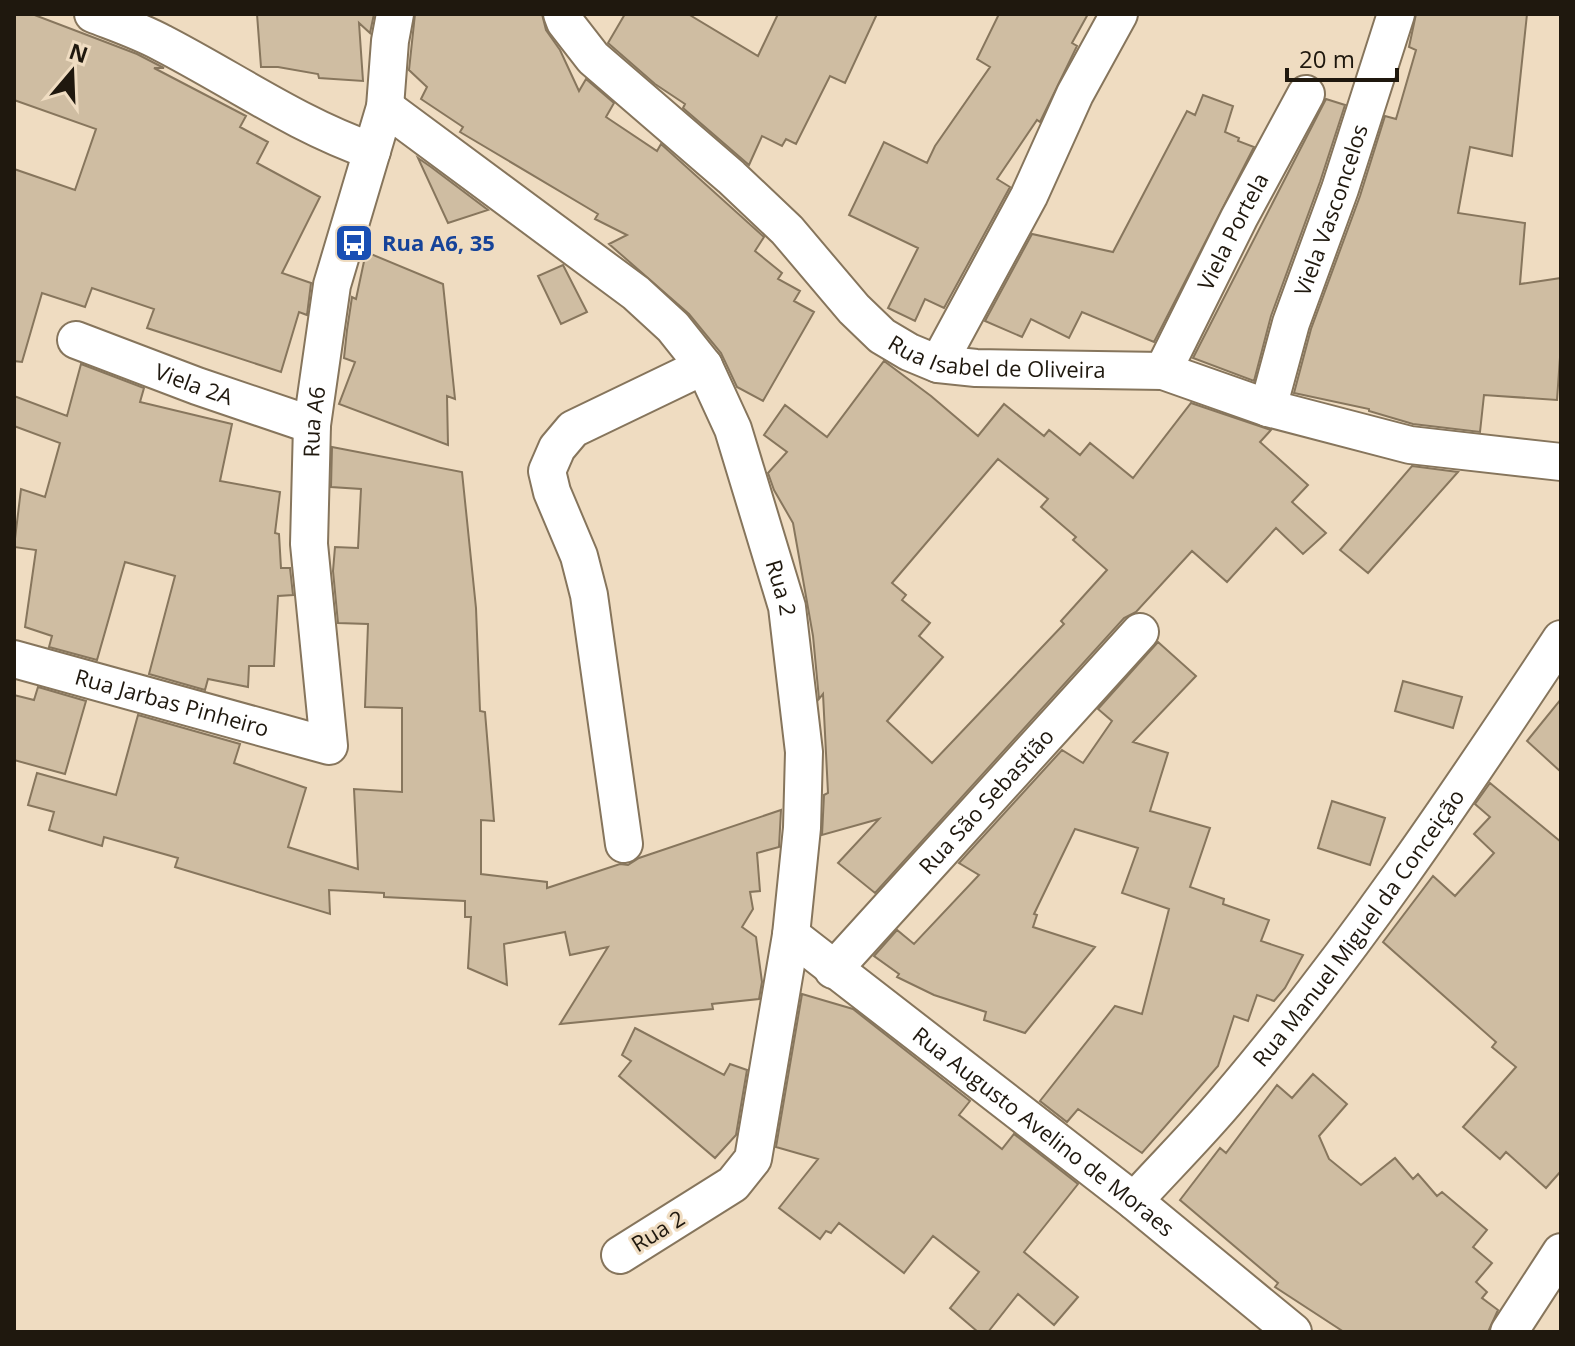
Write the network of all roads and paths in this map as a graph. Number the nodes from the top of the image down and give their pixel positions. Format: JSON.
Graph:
{"nodes":[{"id":1,"x":93,"y":14,"type":"edge"},
{"id":2,"x":167,"y":14,"type":"edge"},
{"id":3,"x":395,"y":14,"type":"edge"},
{"id":4,"x":562,"y":14,"type":"edge"},
{"id":5,"x":1119,"y":14,"type":"edge"},
{"id":6,"x":1387,"y":17,"type":"edge"},
{"id":7,"x":193,"y":60,"type":"junction"},
{"id":8,"x":1306,"y":94,"type":"dead end"},
{"id":9,"x":385,"y":107,"type":"junction"},
{"id":10,"x":372,"y":151,"type":"junction"},
{"id":11,"x":76,"y":340,"type":"dead end"},
{"id":12,"x":938,"y":364,"type":"junction"},
{"id":13,"x":704,"y":366,"type":"junction"},
{"id":14,"x":1163,"y":371,"type":"junction"},
{"id":15,"x":1268,"y":408,"type":"junction"},
{"id":16,"x":312,"y":425,"type":"junction"},
{"id":17,"x":1561,"y":462,"type":"edge"},
{"id":18,"x":1140,"y":632,"type":"dead end"},
{"id":19,"x":1561,"y":639,"type":"edge"},
{"id":20,"x":14,"y":659,"type":"edge"},
{"id":21,"x":329,"y":746,"type":"joint"},
{"id":22,"x":624,"y":844,"type":"dead end"},
{"id":23,"x":791,"y":935,"type":"junction"},
{"id":24,"x":833,"y":970,"type":"junction"},
{"id":25,"x":1134,"y":1201,"type":"junction"},
{"id":26,"x":1561,"y":1252,"type":"edge"},
{"id":27,"x":620,"y":1255,"type":"dead end"},
{"id":28,"x":1293,"y":1332,"type":"edge"},
{"id":29,"x":1509,"y":1332,"type":"edge"}],
"edges":[{"from":1,"to":7,"type":"street"},
{"from":2,"to":7,"type":"street"},
{"from":3,"to":9,"type":"street"},
{"from":4,"to":12,"type":"street","name":"Rua Isabel de Oliveira"},
{"from":5,"to":12,"type":"street"},
{"from":6,"to":15,"type":"street","name":"Viela Vasconcelos"},
{"from":7,"to":10,"type":"street"},
{"from":8,"to":14,"type":"street","name":"Viela Portela"},
{"from":9,"to":10,"type":"street","name":"Rua A6"},
{"from":9,"to":13,"type":"street","name":"Rua 2"},
{"from":10,"to":16,"type":"street","name":"Rua A6"},
{"from":11,"to":16,"type":"street","name":"Viela 2A"},
{"from":12,"to":14,"type":"street","name":"Rua Isabel de Oliveira"},
{"from":13,"to":22,"type":"street"},
{"from":13,"to":23,"type":"street","name":"Rua 2"},
{"from":14,"to":15,"type":"street","name":"Rua Isabel de Oliveira"},
{"from":15,"to":17,"type":"street","name":"Rua Isabel de Oliveira"},
{"from":16,"to":21,"type":"street","name":"Rua A6"},
{"from":18,"to":24,"type":"street","name":"Rua São Sebastião"},
{"from":19,"to":25,"type":"street","name":"Rua Manuel Miguel da Conceição"},
{"from":20,"to":21,"type":"street","name":"Rua Jarbas Pinheiro"},
{"from":23,"to":24,"type":"street","name":"Rua Augusto Avelino de Moraes"},
{"from":23,"to":27,"type":"street","name":"Rua 2"},
{"from":24,"to":25,"type":"street","name":"Rua Augusto Avelino de Moraes"},
{"from":25,"to":28,"type":"street","name":"Rua Augusto Avelino de Moraes"},
{"from":26,"to":29,"type":"street"}]}
